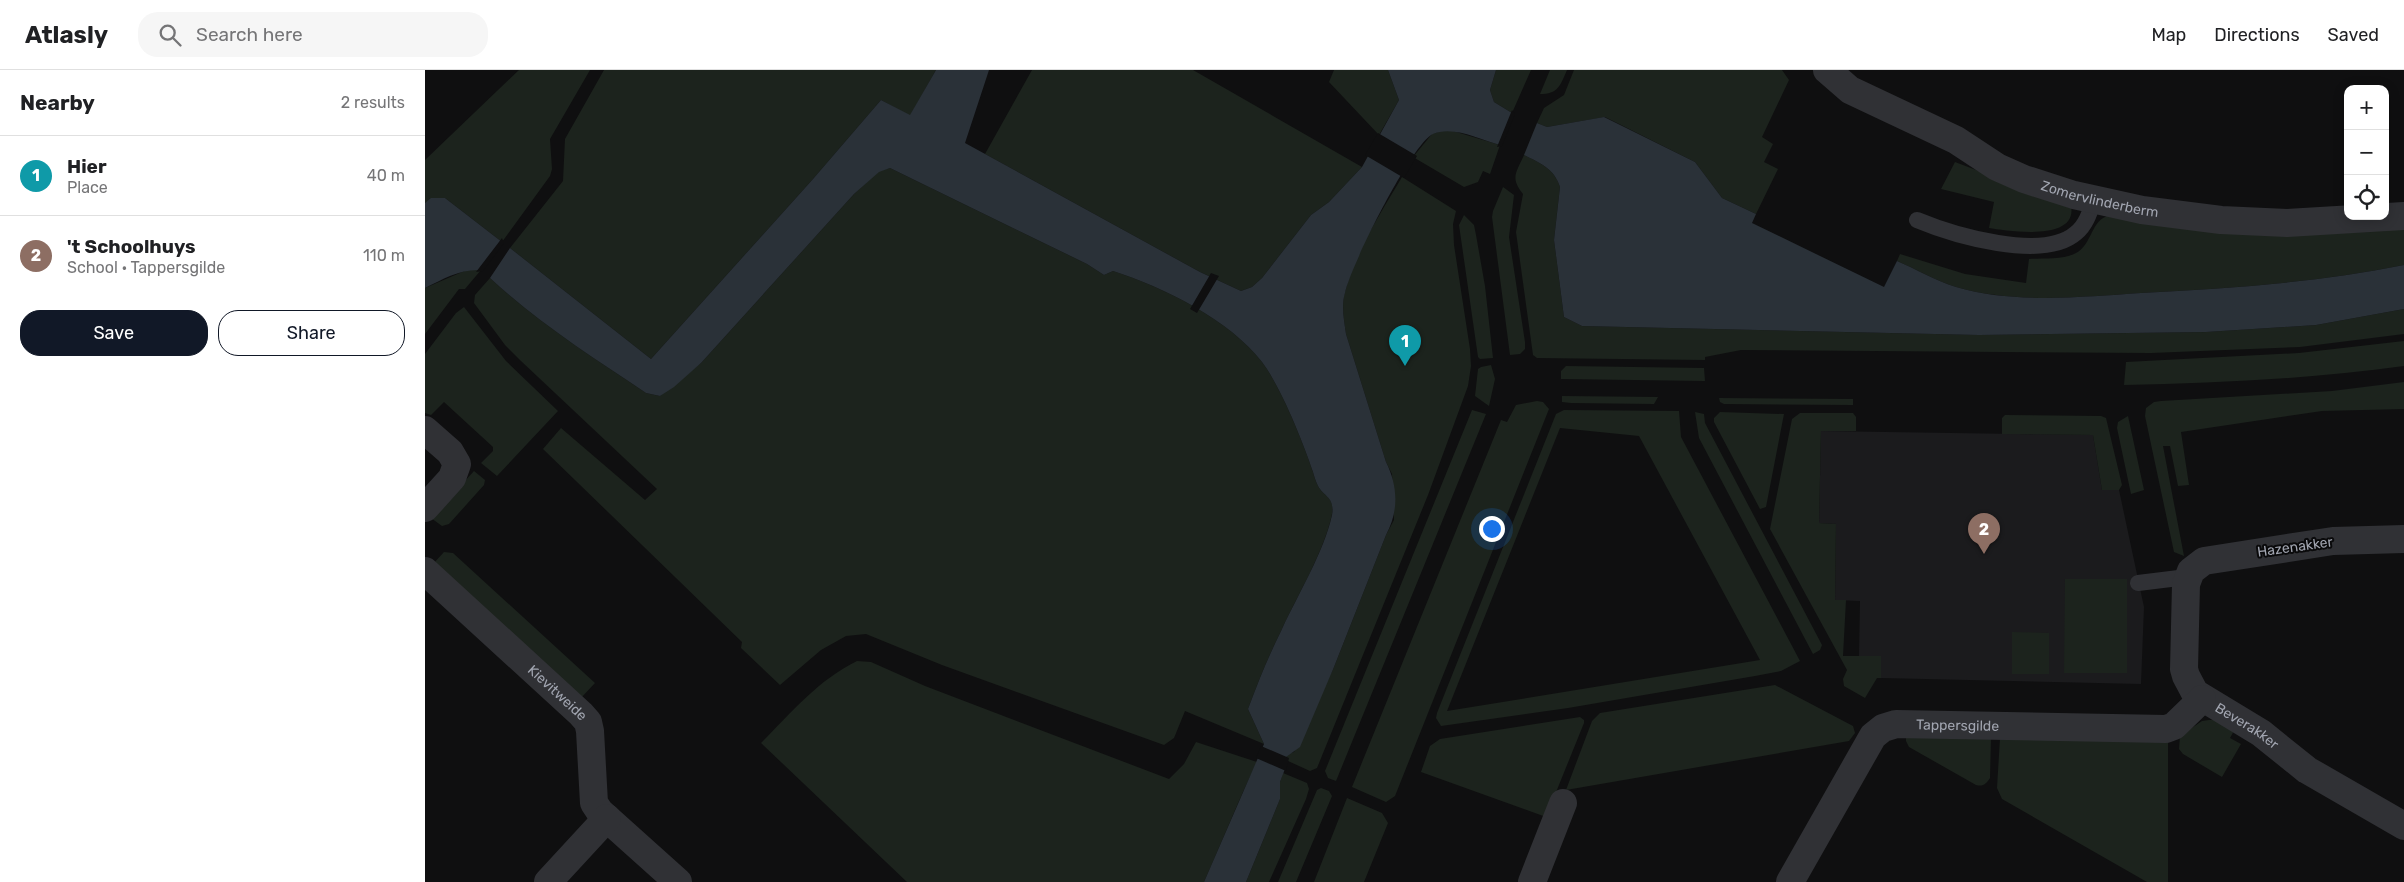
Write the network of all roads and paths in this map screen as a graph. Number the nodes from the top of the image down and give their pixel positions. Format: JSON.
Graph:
{"nodes":[{"id":1,"x":1827,"y":70,"type":"edge"},
{"id":2,"x":2094,"y":200,"type":"junction"},
{"id":3,"x":2404,"y":216,"type":"edge"},
{"id":4,"x":1917,"y":220,"type":"dead end"},
{"id":5,"x":425,"y":430,"type":"edge"},
{"id":6,"x":425,"y":508,"type":"edge"},
{"id":7,"x":2404,"y":539,"type":"edge"},
{"id":8,"x":425,"y":571,"type":"edge"},
{"id":9,"x":2189,"y":574,"type":"junction"},
{"id":10,"x":2138,"y":583,"type":"dead end"},
{"id":11,"x":2202,"y":699,"type":"junction"},
{"id":12,"x":1563,"y":803,"type":"dead end"},
{"id":13,"x":607,"y":818,"type":"junction"},
{"id":14,"x":2404,"y":826,"type":"edge"},
{"id":15,"x":548,"y":882,"type":"edge"},
{"id":16,"x":678,"y":882,"type":"edge"},
{"id":17,"x":1532,"y":882,"type":"edge"},
{"id":18,"x":1790,"y":882,"type":"edge"}],
"edges":[{"from":1,"to":2,"type":"street","name":"Zomervlinderberm"},
{"from":2,"to":3,"type":"street","name":"Zomervlinderberm"},
{"from":2,"to":4,"type":"lane"},
{"from":5,"to":6,"type":"street"},
{"from":7,"to":9,"type":"street","name":"Hazenakker"},
{"from":8,"to":13,"type":"street","name":"Kievitweide"},
{"from":9,"to":10,"type":"lane"},
{"from":9,"to":11,"type":"street","name":"Beverakker"},
{"from":11,"to":14,"type":"street","name":"Beverakker"},
{"from":11,"to":18,"type":"street","name":"Tappersgilde"},
{"from":12,"to":17,"type":"street"},
{"from":13,"to":15,"type":"street"},
{"from":13,"to":16,"type":"street","name":"Kievitweide"}]}
